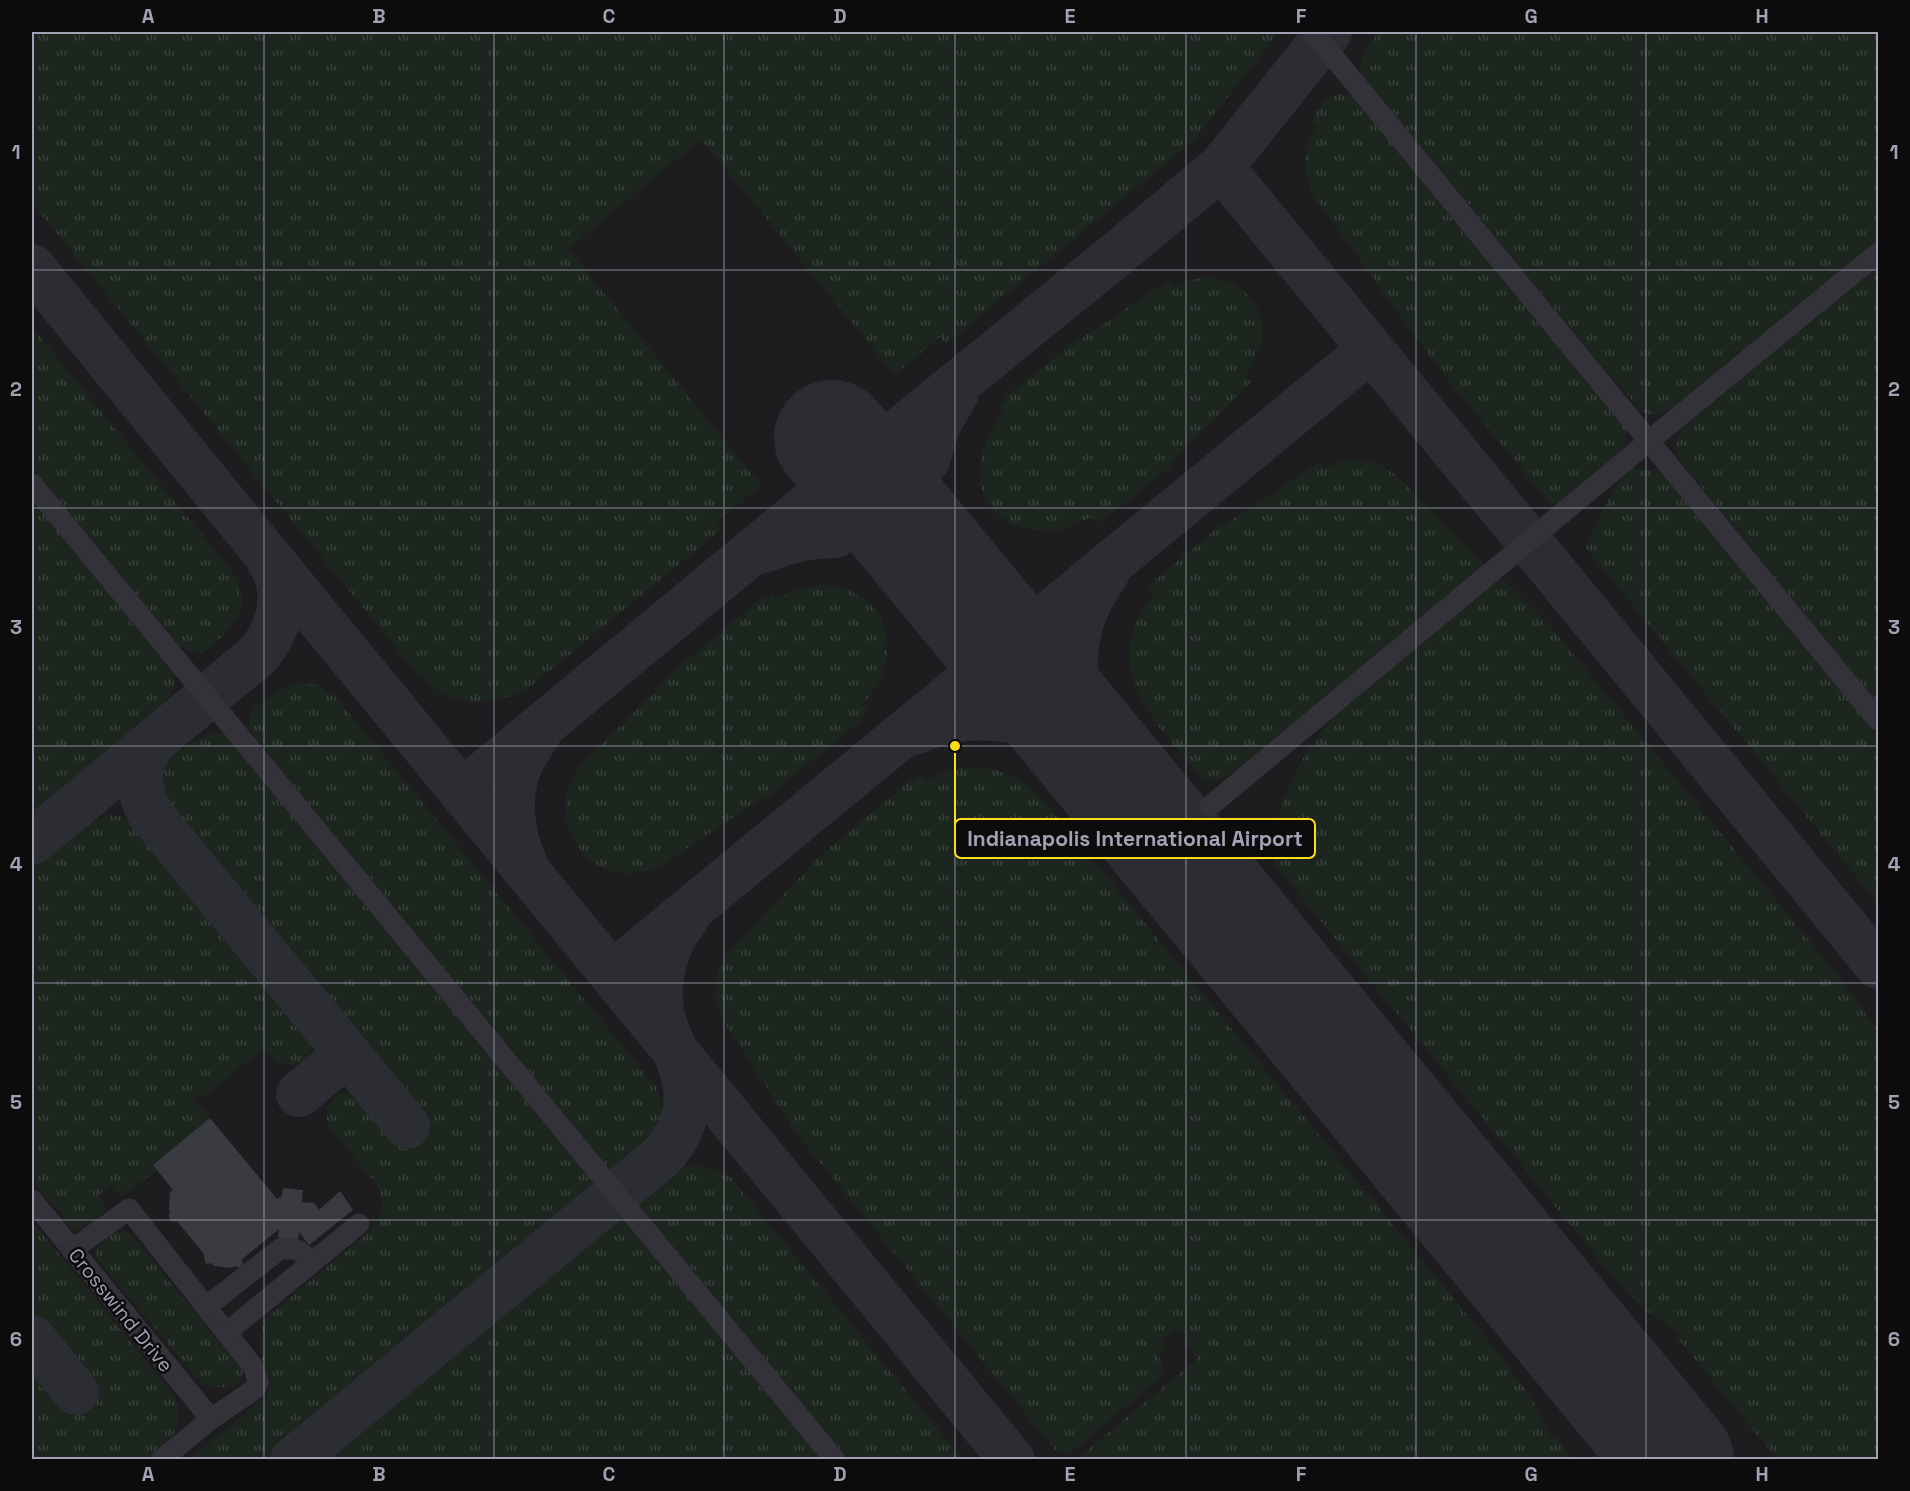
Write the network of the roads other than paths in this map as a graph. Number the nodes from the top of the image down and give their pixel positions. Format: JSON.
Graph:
{"nodes":[{"id":1,"x":1313,"y":32,"type":"edge"},
{"id":2,"x":1878,"y":254,"type":"edge"},
{"id":3,"x":1649,"y":441,"type":"junction"},
{"id":4,"x":32,"y":484,"type":"edge"},
{"id":5,"x":1878,"y":720,"type":"edge"},
{"id":6,"x":1210,"y":806,"type":"dead end"},
{"id":7,"x":32,"y":1200,"type":"edge"},
{"id":8,"x":359,"y":1224,"type":"dead end"},
{"id":9,"x":72,"y":1250,"type":"junction"},
{"id":10,"x":311,"y":1263,"type":"junction"},
{"id":11,"x":206,"y":1307,"type":"junction"},
{"id":12,"x":226,"y":1333,"type":"junction"},
{"id":13,"x":211,"y":1419,"type":"junction"},
{"id":14,"x":161,"y":1460,"type":"edge"},
{"id":15,"x":835,"y":1460,"type":"edge"}],
"edges":[{"from":1,"to":3,"type":"street"},
{"from":2,"to":3,"type":"street"},
{"from":3,"to":5,"type":"street"},
{"from":3,"to":6,"type":"street"},
{"from":4,"to":15,"type":"street"},
{"from":7,"to":9,"type":"street","name":"Crosswind Drive"},
{"from":8,"to":10,"type":"street"},
{"from":9,"to":11,"type":"street"},
{"from":9,"to":13,"type":"street","name":"Crosswind Drive"},
{"from":10,"to":11,"type":"street"},
{"from":10,"to":12,"type":"street"},
{"from":11,"to":12,"type":"street"},
{"from":12,"to":13,"type":"street"},
{"from":13,"to":14,"type":"street"}]}
